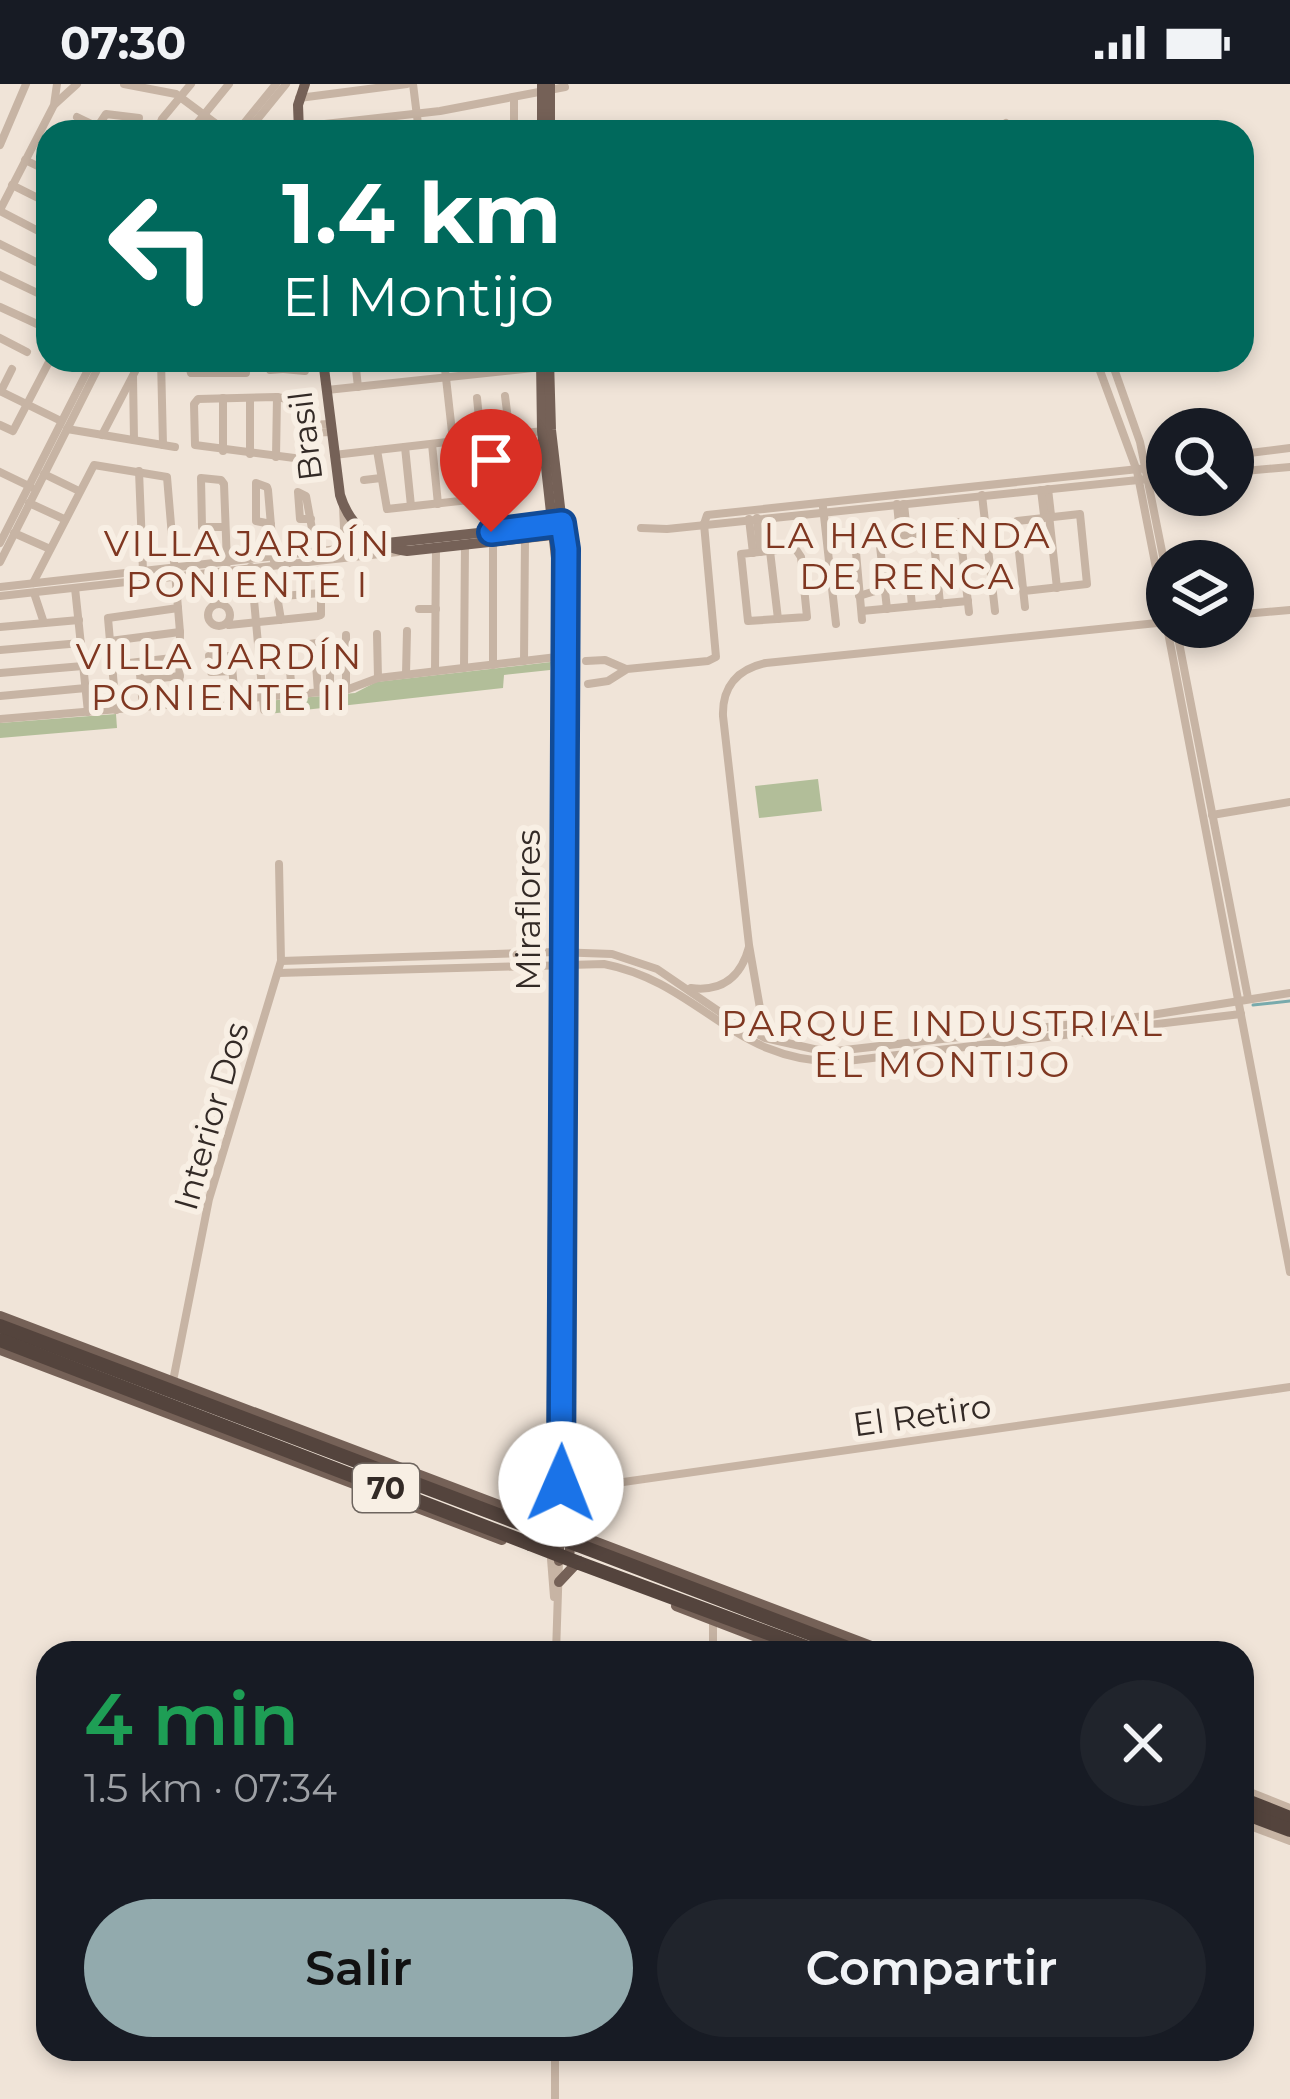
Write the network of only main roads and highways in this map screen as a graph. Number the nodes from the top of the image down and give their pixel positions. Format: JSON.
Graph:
{"nodes":[{"id":1,"x":305,"y":84,"type":"edge"},
{"id":2,"x":546,"y":87,"type":"edge"},
{"id":3,"x":298,"y":120,"type":"edge"},
{"id":4,"x":546,"y":120,"type":"edge"},
{"id":5,"x":325,"y":372,"type":"edge"},
{"id":6,"x":545,"y":372,"type":"edge"},
{"id":7,"x":559,"y":529,"type":"junction"},
{"id":8,"x":384,"y":544,"type":"junction"},
{"id":9,"x":562,"y":660,"type":"junction"},
{"id":10,"x":561,"y":803,"type":"junction"},
{"id":11,"x":559,"y":1059,"type":"junction"},
{"id":12,"x":0,"y":1316,"type":"edge"},
{"id":13,"x":0,"y":1326,"type":"edge"},
{"id":14,"x":0,"y":1344,"type":"edge"},
{"id":15,"x":54,"y":1347,"type":"junction"},
{"id":16,"x":243,"y":1425,"type":"junction"},
{"id":17,"x":331,"y":1442,"type":"junction"},
{"id":18,"x":297,"y":1462,"type":"junction"},
{"id":19,"x":555,"y":1510,"type":"junction"},
{"id":20,"x":532,"y":1523,"type":"junction"},
{"id":21,"x":555,"y":1528,"type":"junction"},
{"id":22,"x":576,"y":1539,"type":"junction"},
{"id":23,"x":533,"y":1549,"type":"junction"},
{"id":24,"x":555,"y":1560,"type":"junction"},
{"id":25,"x":576,"y":1564,"type":"junction"},
{"id":26,"x":559,"y":1582,"type":"road end"},
{"id":27,"x":767,"y":1641,"type":"edge"},
{"id":28,"x":789,"y":1641,"type":"edge"},
{"id":29,"x":831,"y":1641,"type":"edge"},
{"id":30,"x":856,"y":1641,"type":"edge"},
{"id":31,"x":1254,"y":1804,"type":"edge"},
{"id":32,"x":1290,"y":1818,"type":"edge"},
{"id":33,"x":1254,"y":1820,"type":"edge"},
{"id":34,"x":1290,"y":1836,"type":"edge"}],
"edges":[{"from":1,"to":3,"type":"main road"},
{"from":2,"to":4,"type":"main road"},
{"from":5,"to":8,"type":"main road","name":"Brasil"},
{"from":6,"to":7,"type":"main road","name":"Miraflores"},
{"from":7,"to":8,"type":"main road"},
{"from":7,"to":8,"type":"main road"},
{"from":7,"to":9,"type":"main road","name":"Miraflores"},
{"from":9,"to":10,"type":"main road","name":"Miraflores"},
{"from":9,"to":10,"type":"main road","name":"Miraflores"},
{"from":10,"to":11,"type":"main road","name":"Miraflores"},
{"from":11,"to":19,"type":"main road","name":"Miraflores"},
{"from":11,"to":19,"type":"main road","name":"Miraflores"},
{"from":12,"to":15,"type":"highway"},
{"from":12,"to":17,"type":"main road"},
{"from":13,"to":15,"type":"highway","number":"70"},
{"from":14,"to":16,"type":"highway","number":"70"},
{"from":14,"to":18,"type":"main road"},
{"from":15,"to":16,"type":"highway","number":"70"},
{"from":16,"to":17,"type":"highway"},
{"from":16,"to":18,"type":"highway"},
{"from":16,"to":20,"type":"highway","number":"70"},
{"from":16,"to":23,"type":"highway","number":"70"},
{"from":17,"to":20,"type":"main road"},
{"from":18,"to":23,"type":"main road"},
{"from":19,"to":20,"type":"main road"},
{"from":19,"to":21,"type":"main road","name":"Miraflores"},
{"from":19,"to":22,"type":"main road"},
{"from":20,"to":21,"type":"main road"},
{"from":20,"to":22,"type":"highway","number":"70","bridge":true},
{"from":20,"to":23,"type":"main road"},
{"from":21,"to":22,"type":"main road"},
{"from":21,"to":24,"type":"main road","name":"Miraflores"},
{"from":22,"to":25,"type":"main road"},
{"from":22,"to":29,"type":"highway","number":"70"},
{"from":22,"to":30,"type":"main road"},
{"from":23,"to":24,"type":"main road"},
{"from":23,"to":25,"type":"highway","number":"70","bridge":true},
{"from":24,"to":25,"type":"main road"},
{"from":25,"to":26,"type":"main road"},
{"from":25,"to":27,"type":"main road"},
{"from":25,"to":28,"type":"highway","number":"70"},
{"from":31,"to":32,"type":"highway"},
{"from":33,"to":34,"type":"highway"}]}
